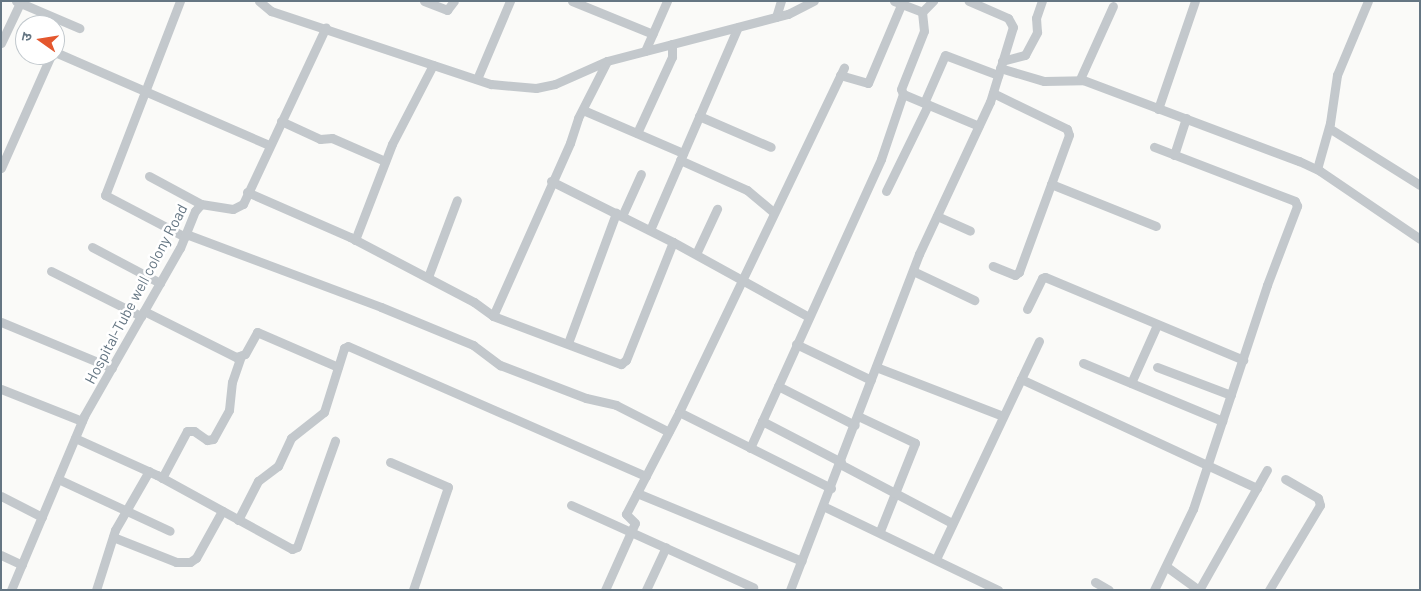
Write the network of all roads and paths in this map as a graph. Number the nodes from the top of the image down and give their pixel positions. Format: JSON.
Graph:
{"nodes":[{"id":1,"x":180,"y":1,"type":"edge"},
{"id":2,"x":259,"y":1,"type":"edge"},
{"id":3,"x":424,"y":1,"type":"edge"},
{"id":4,"x":454,"y":1,"type":"edge"},
{"id":5,"x":510,"y":1,"type":"edge"},
{"id":6,"x":572,"y":1,"type":"edge"},
{"id":7,"x":667,"y":1,"type":"edge"},
{"id":8,"x":781,"y":1,"type":"edge"},
{"id":9,"x":814,"y":1,"type":"edge"},
{"id":10,"x":933,"y":1,"type":"edge"},
{"id":11,"x":969,"y":1,"type":"edge"},
{"id":12,"x":1042,"y":1,"type":"edge"},
{"id":13,"x":1195,"y":1,"type":"edge"},
{"id":14,"x":1368,"y":1,"type":"edge"},
{"id":15,"x":18,"y":2,"type":"edge"},
{"id":16,"x":898,"y":3,"type":"edge"},
{"id":17,"x":1112,"y":6,"type":"dead end"},
{"id":18,"x":922,"y":12,"type":"junction"},
{"id":19,"x":776,"y":17,"type":"junction"},
{"id":20,"x":326,"y":27,"type":"junction"},
{"id":21,"x":738,"y":27,"type":"junction"},
{"id":22,"x":79,"y":28,"type":"dead end"},
{"id":23,"x":653,"y":34,"type":"junction"},
{"id":24,"x":1,"y":43,"type":"edge"},
{"id":25,"x":672,"y":44,"type":"junction"},
{"id":26,"x":646,"y":51,"type":"junction"},
{"id":27,"x":65,"y":56,"type":"edge"},
{"id":28,"x":607,"y":61,"type":"junction"},
{"id":29,"x":47,"y":65,"type":"edge"},
{"id":30,"x":433,"y":65,"type":"junction"},
{"id":31,"x":1000,"y":68,"type":"junction"},
{"id":32,"x":477,"y":79,"type":"junction"},
{"id":33,"x":1080,"y":79,"type":"junction"},
{"id":34,"x":147,"y":90,"type":"junction"},
{"id":35,"x":993,"y":93,"type":"junction"},
{"id":36,"x":903,"y":94,"type":"junction"},
{"id":37,"x":926,"y":104,"type":"junction"},
{"id":38,"x":1158,"y":109,"type":"junction"},
{"id":39,"x":583,"y":110,"type":"junction"},
{"id":40,"x":699,"y":116,"type":"junction"},
{"id":41,"x":1186,"y":118,"type":"junction"},
{"id":42,"x":281,"y":121,"type":"junction"},
{"id":43,"x":979,"y":126,"type":"junction"},
{"id":44,"x":1329,"y":128,"type":"junction"},
{"id":45,"x":637,"y":133,"type":"junction"},
{"id":46,"x":270,"y":145,"type":"junction"},
{"id":47,"x":771,"y":147,"type":"dead end"},
{"id":48,"x":1154,"y":147,"type":"dead end"},
{"id":49,"x":1174,"y":155,"type":"junction"},
{"id":50,"x":682,"y":157,"type":"junction"},
{"id":51,"x":385,"y":161,"type":"junction"},
{"id":52,"x":1,"y":168,"type":"edge"},
{"id":53,"x":1317,"y":170,"type":"junction"},
{"id":54,"x":641,"y":174,"type":"dead end"},
{"id":55,"x":149,"y":176,"type":"dead end"},
{"id":56,"x":551,"y":181,"type":"junction"},
{"id":57,"x":1051,"y":184,"type":"junction"},
{"id":58,"x":1420,"y":185,"type":"edge"},
{"id":59,"x":886,"y":191,"type":"dead end"},
{"id":60,"x":247,"y":192,"type":"junction"},
{"id":61,"x":457,"y":200,"type":"dead end"},
{"id":62,"x":201,"y":204,"type":"junction"},
{"id":63,"x":717,"y":209,"type":"dead end"},
{"id":64,"x":774,"y":213,"type":"junction"},
{"id":65,"x":619,"y":215,"type":"junction"},
{"id":66,"x":937,"y":216,"type":"junction"},
{"id":67,"x":1156,"y":226,"type":"dead end"},
{"id":68,"x":650,"y":230,"type":"junction"},
{"id":69,"x":970,"y":231,"type":"dead end"},
{"id":70,"x":186,"y":235,"type":"junction"},
{"id":71,"x":1420,"y":239,"type":"edge"},
{"id":72,"x":355,"y":240,"type":"junction"},
{"id":73,"x":673,"y":242,"type":"junction"},
{"id":74,"x":92,"y":247,"type":"dead end"},
{"id":75,"x":696,"y":254,"type":"junction"},
{"id":76,"x":993,"y":266,"type":"dead end"},
{"id":77,"x":51,"y":271,"type":"dead end"},
{"id":78,"x":913,"y":271,"type":"junction"},
{"id":79,"x":428,"y":277,"type":"junction"},
{"id":80,"x":742,"y":280,"type":"junction"},
{"id":81,"x":160,"y":283,"type":"junction"},
{"id":82,"x":974,"y":300,"type":"dead end"},
{"id":83,"x":1027,"y":310,"type":"dead end"},
{"id":84,"x":143,"y":314,"type":"junction"},
{"id":85,"x":494,"y":316,"type":"junction"},
{"id":86,"x":809,"y":317,"type":"junction"},
{"id":87,"x":1,"y":322,"type":"edge"},
{"id":88,"x":1157,"y":325,"type":"junction"},
{"id":89,"x":1039,"y":341,"type":"dead end"},
{"id":90,"x":568,"y":343,"type":"junction"},
{"id":91,"x":796,"y":344,"type":"junction"},
{"id":92,"x":241,"y":356,"type":"junction"},
{"id":93,"x":1243,"y":360,"type":"junction"},
{"id":94,"x":1082,"y":363,"type":"dead end"},
{"id":95,"x":338,"y":367,"type":"junction"},
{"id":96,"x":1157,"y":367,"type":"dead end"},
{"id":97,"x":112,"y":368,"type":"junction"},
{"id":98,"x":876,"y":368,"type":"junction"},
{"id":99,"x":1021,"y":379,"type":"junction"},
{"id":100,"x":872,"y":380,"type":"junction"},
{"id":101,"x":1131,"y":383,"type":"junction"},
{"id":102,"x":778,"y":386,"type":"junction"},
{"id":103,"x":1,"y":389,"type":"edge"},
{"id":104,"x":1231,"y":395,"type":"junction"},
{"id":105,"x":680,"y":412,"type":"junction"},
{"id":106,"x":1002,"y":416,"type":"junction"},
{"id":107,"x":856,"y":420,"type":"junction"},
{"id":108,"x":82,"y":421,"type":"junction"},
{"id":109,"x":762,"y":421,"type":"junction"},
{"id":110,"x":1222,"y":421,"type":"junction"},
{"id":111,"x":669,"y":432,"type":"junction"},
{"id":112,"x":75,"y":438,"type":"junction"},
{"id":113,"x":335,"y":441,"type":"dead end"},
{"id":114,"x":750,"y":448,"type":"junction"},
{"id":115,"x":390,"y":462,"type":"dead end"},
{"id":116,"x":840,"y":463,"type":"junction"},
{"id":117,"x":1208,"y":464,"type":"junction"},
{"id":118,"x":1267,"y":470,"type":"dead end"},
{"id":119,"x":149,"y":471,"type":"junction"},
{"id":120,"x":646,"y":476,"type":"junction"},
{"id":121,"x":162,"y":478,"type":"junction"},
{"id":122,"x":58,"y":479,"type":"junction"},
{"id":123,"x":1285,"y":479,"type":"dead end"},
{"id":124,"x":831,"y":488,"type":"junction"},
{"id":125,"x":1257,"y":488,"type":"junction"},
{"id":126,"x":896,"y":492,"type":"junction"},
{"id":127,"x":637,"y":493,"type":"junction"},
{"id":128,"x":1,"y":496,"type":"edge"},
{"id":129,"x":571,"y":505,"type":"dead end"},
{"id":130,"x":825,"y":506,"type":"junction"},
{"id":131,"x":125,"y":510,"type":"junction"},
{"id":132,"x":222,"y":511,"type":"junction"},
{"id":133,"x":42,"y":517,"type":"junction"},
{"id":134,"x":238,"y":520,"type":"junction"},
{"id":135,"x":952,"y":523,"type":"junction"},
{"id":136,"x":170,"y":531,"type":"dead end"},
{"id":137,"x":631,"y":531,"type":"junction"},
{"id":138,"x":880,"y":531,"type":"junction"},
{"id":139,"x":112,"y":537,"type":"junction"},
{"id":140,"x":666,"y":547,"type":"junction"},
{"id":141,"x":1,"y":555,"type":"edge"},
{"id":142,"x":936,"y":558,"type":"junction"},
{"id":143,"x":802,"y":561,"type":"junction"},
{"id":144,"x":22,"y":565,"type":"junction"},
{"id":145,"x":1167,"y":567,"type":"junction"},
{"id":146,"x":1095,"y":582,"type":"dead end"},
{"id":147,"x":753,"y":587,"type":"dead end"},
{"id":148,"x":416,"y":589,"type":"edge"},
{"id":149,"x":608,"y":589,"type":"edge"},
{"id":150,"x":12,"y":590,"type":"edge"},
{"id":151,"x":96,"y":590,"type":"edge"},
{"id":152,"x":646,"y":590,"type":"edge"},
{"id":153,"x":790,"y":590,"type":"edge"},
{"id":154,"x":998,"y":590,"type":"edge"},
{"id":155,"x":1110,"y":590,"type":"edge"},
{"id":156,"x":1154,"y":590,"type":"edge"},
{"id":157,"x":1199,"y":590,"type":"edge"},
{"id":158,"x":1269,"y":590,"type":"edge"}],
"edges":[{"from":1,"to":34,"type":"street"},
{"from":2,"to":20,"type":"street"},
{"from":3,"to":4,"type":"street"},
{"from":5,"to":32,"type":"street"},
{"from":6,"to":23,"type":"street"},
{"from":7,"to":23,"type":"street"},
{"from":8,"to":19,"type":"street"},
{"from":9,"to":19,"type":"street"},
{"from":10,"to":18,"type":"street"},
{"from":11,"to":31,"type":"street"},
{"from":12,"to":31,"type":"street"},
{"from":13,"to":38,"type":"street"},
{"from":14,"to":44,"type":"street"},
{"from":15,"to":22,"type":"street"},
{"from":15,"to":24,"type":"street"},
{"from":16,"to":18,"type":"street"},
{"from":16,"to":64,"type":"street"},
{"from":17,"to":33,"type":"street"},
{"from":18,"to":36,"type":"street"},
{"from":19,"to":21,"type":"street"},
{"from":20,"to":30,"type":"street"},
{"from":20,"to":42,"type":"street","name":"Hospital-Tube well colony Road"},
{"from":21,"to":25,"type":"street"},
{"from":21,"to":40,"type":"street"},
{"from":23,"to":26,"type":"street"},
{"from":25,"to":26,"type":"street"},
{"from":25,"to":45,"type":"street"},
{"from":26,"to":28,"type":"street"},
{"from":27,"to":34,"type":"street"},
{"from":28,"to":32,"type":"street"},
{"from":28,"to":39,"type":"street"},
{"from":29,"to":52,"type":"street"},
{"from":30,"to":32,"type":"street"},
{"from":30,"to":51,"type":"street"},
{"from":31,"to":33,"type":"street"},
{"from":31,"to":35,"type":"street"},
{"from":31,"to":37,"type":"street"},
{"from":33,"to":38,"type":"street"},
{"from":34,"to":46,"type":"street"},
{"from":34,"to":70,"type":"street"},
{"from":35,"to":43,"type":"street"},
{"from":35,"to":57,"type":"street"},
{"from":36,"to":37,"type":"street"},
{"from":36,"to":86,"type":"street"},
{"from":37,"to":43,"type":"street"},
{"from":37,"to":59,"type":"street"},
{"from":38,"to":41,"type":"street"},
{"from":39,"to":45,"type":"street"},
{"from":39,"to":56,"type":"street"},
{"from":40,"to":47,"type":"street"},
{"from":40,"to":50,"type":"street"},
{"from":41,"to":49,"type":"street"},
{"from":41,"to":53,"type":"street"},
{"from":42,"to":46,"type":"street","name":"Hospital-Tube well colony Road"},
{"from":42,"to":51,"type":"street"},
{"from":43,"to":66,"type":"street"},
{"from":44,"to":53,"type":"street"},
{"from":44,"to":58,"type":"street"},
{"from":45,"to":50,"type":"street"},
{"from":46,"to":60,"type":"street","name":"Hospital-Tube well colony Road"},
{"from":48,"to":49,"type":"street"},
{"from":49,"to":93,"type":"street"},
{"from":50,"to":64,"type":"street"},
{"from":50,"to":68,"type":"street"},
{"from":51,"to":72,"type":"street"},
{"from":53,"to":71,"type":"street"},
{"from":54,"to":65,"type":"street"},
{"from":55,"to":62,"type":"street"},
{"from":56,"to":65,"type":"street"},
{"from":56,"to":85,"type":"street"},
{"from":57,"to":67,"type":"street"},
{"from":57,"to":76,"type":"street"},
{"from":60,"to":62,"type":"street","name":"Hospital-Tube well colony Road"},
{"from":60,"to":72,"type":"street"},
{"from":61,"to":79,"type":"street"},
{"from":62,"to":70,"type":"street","name":"Hospital-Tube well colony Road"},
{"from":63,"to":75,"type":"street"},
{"from":64,"to":80,"type":"street"},
{"from":65,"to":68,"type":"street"},
{"from":65,"to":90,"type":"street"},
{"from":66,"to":69,"type":"street"},
{"from":66,"to":78,"type":"street"},
{"from":68,"to":73,"type":"street"},
{"from":70,"to":81,"type":"street","name":"Hospital-Tube well colony Road"},
{"from":70,"to":111,"type":"street"},
{"from":72,"to":79,"type":"street"},
{"from":73,"to":75,"type":"street"},
{"from":73,"to":90,"type":"street"},
{"from":74,"to":81,"type":"street"},
{"from":75,"to":80,"type":"street"},
{"from":77,"to":84,"type":"street"},
{"from":78,"to":82,"type":"street"},
{"from":78,"to":98,"type":"street"},
{"from":79,"to":85,"type":"street"},
{"from":80,"to":86,"type":"street"},
{"from":80,"to":105,"type":"street"},
{"from":81,"to":84,"type":"street","name":"Hospital-Tube well colony Road"},
{"from":83,"to":88,"type":"street"},
{"from":84,"to":92,"type":"street"},
{"from":84,"to":97,"type":"street","name":"Hospital-Tube well colony Road"},
{"from":85,"to":90,"type":"street"},
{"from":86,"to":91,"type":"street"},
{"from":87,"to":97,"type":"street"},
{"from":88,"to":93,"type":"street"},
{"from":88,"to":101,"type":"street"},
{"from":89,"to":99,"type":"street"},
{"from":91,"to":100,"type":"street"},
{"from":91,"to":102,"type":"street"},
{"from":92,"to":95,"type":"street"},
{"from":92,"to":121,"type":"street"},
{"from":93,"to":104,"type":"street"},
{"from":94,"to":101,"type":"street"},
{"from":95,"to":120,"type":"street"},
{"from":95,"to":134,"type":"street"},
{"from":96,"to":104,"type":"street"},
{"from":97,"to":108,"type":"street","name":"Hospital-Tube well colony Road"},
{"from":98,"to":100,"type":"street"},
{"from":98,"to":106,"type":"street"},
{"from":99,"to":106,"type":"street"},
{"from":99,"to":117,"type":"street"},
{"from":100,"to":107,"type":"street"},
{"from":101,"to":110,"type":"street"},
{"from":102,"to":107,"type":"street"},
{"from":102,"to":109,"type":"street"},
{"from":103,"to":108,"type":"street"},
{"from":104,"to":110,"type":"street"},
{"from":105,"to":111,"type":"street"},
{"from":105,"to":114,"type":"street"},
{"from":106,"to":135,"type":"street"},
{"from":107,"to":116,"type":"street"},
{"from":107,"to":126,"type":"street"},
{"from":108,"to":112,"type":"street","name":"Hospital-Tube well colony Road"},
{"from":109,"to":114,"type":"street"},
{"from":109,"to":116,"type":"street"},
{"from":110,"to":117,"type":"street"},
{"from":111,"to":120,"type":"street"},
{"from":112,"to":119,"type":"street"},
{"from":112,"to":122,"type":"street","name":"Hospital-Tube well colony Road"},
{"from":113,"to":134,"type":"street"},
{"from":114,"to":124,"type":"street"},
{"from":115,"to":148,"type":"street"},
{"from":116,"to":124,"type":"street"},
{"from":116,"to":126,"type":"street"},
{"from":117,"to":125,"type":"street"},
{"from":117,"to":145,"type":"street"},
{"from":118,"to":125,"type":"street"},
{"from":119,"to":121,"type":"street"},
{"from":119,"to":131,"type":"street"},
{"from":120,"to":127,"type":"street"},
{"from":121,"to":132,"type":"street"},
{"from":122,"to":131,"type":"street"},
{"from":122,"to":133,"type":"street","name":"Hospital-Tube well colony Road"},
{"from":123,"to":158,"type":"street"},
{"from":124,"to":130,"type":"street"},
{"from":125,"to":157,"type":"street"},
{"from":126,"to":135,"type":"street"},
{"from":126,"to":138,"type":"street"},
{"from":127,"to":137,"type":"street"},
{"from":127,"to":143,"type":"street"},
{"from":128,"to":133,"type":"street"},
{"from":129,"to":137,"type":"street"},
{"from":130,"to":138,"type":"street"},
{"from":130,"to":143,"type":"street"},
{"from":131,"to":136,"type":"street"},
{"from":131,"to":139,"type":"street"},
{"from":132,"to":134,"type":"street"},
{"from":132,"to":139,"type":"street"},
{"from":133,"to":144,"type":"street","name":"Hospital-Tube well colony Road"},
{"from":135,"to":142,"type":"street"},
{"from":137,"to":140,"type":"street"},
{"from":137,"to":149,"type":"street"},
{"from":138,"to":142,"type":"street"},
{"from":139,"to":151,"type":"street"},
{"from":140,"to":147,"type":"street"},
{"from":140,"to":152,"type":"street"},
{"from":141,"to":144,"type":"street"},
{"from":142,"to":154,"type":"street"},
{"from":143,"to":153,"type":"street"},
{"from":144,"to":150,"type":"street","name":"Hospital-Tube well colony Road"},
{"from":145,"to":156,"type":"street"},
{"from":145,"to":157,"type":"street"},
{"from":146,"to":155,"type":"street"}]}
